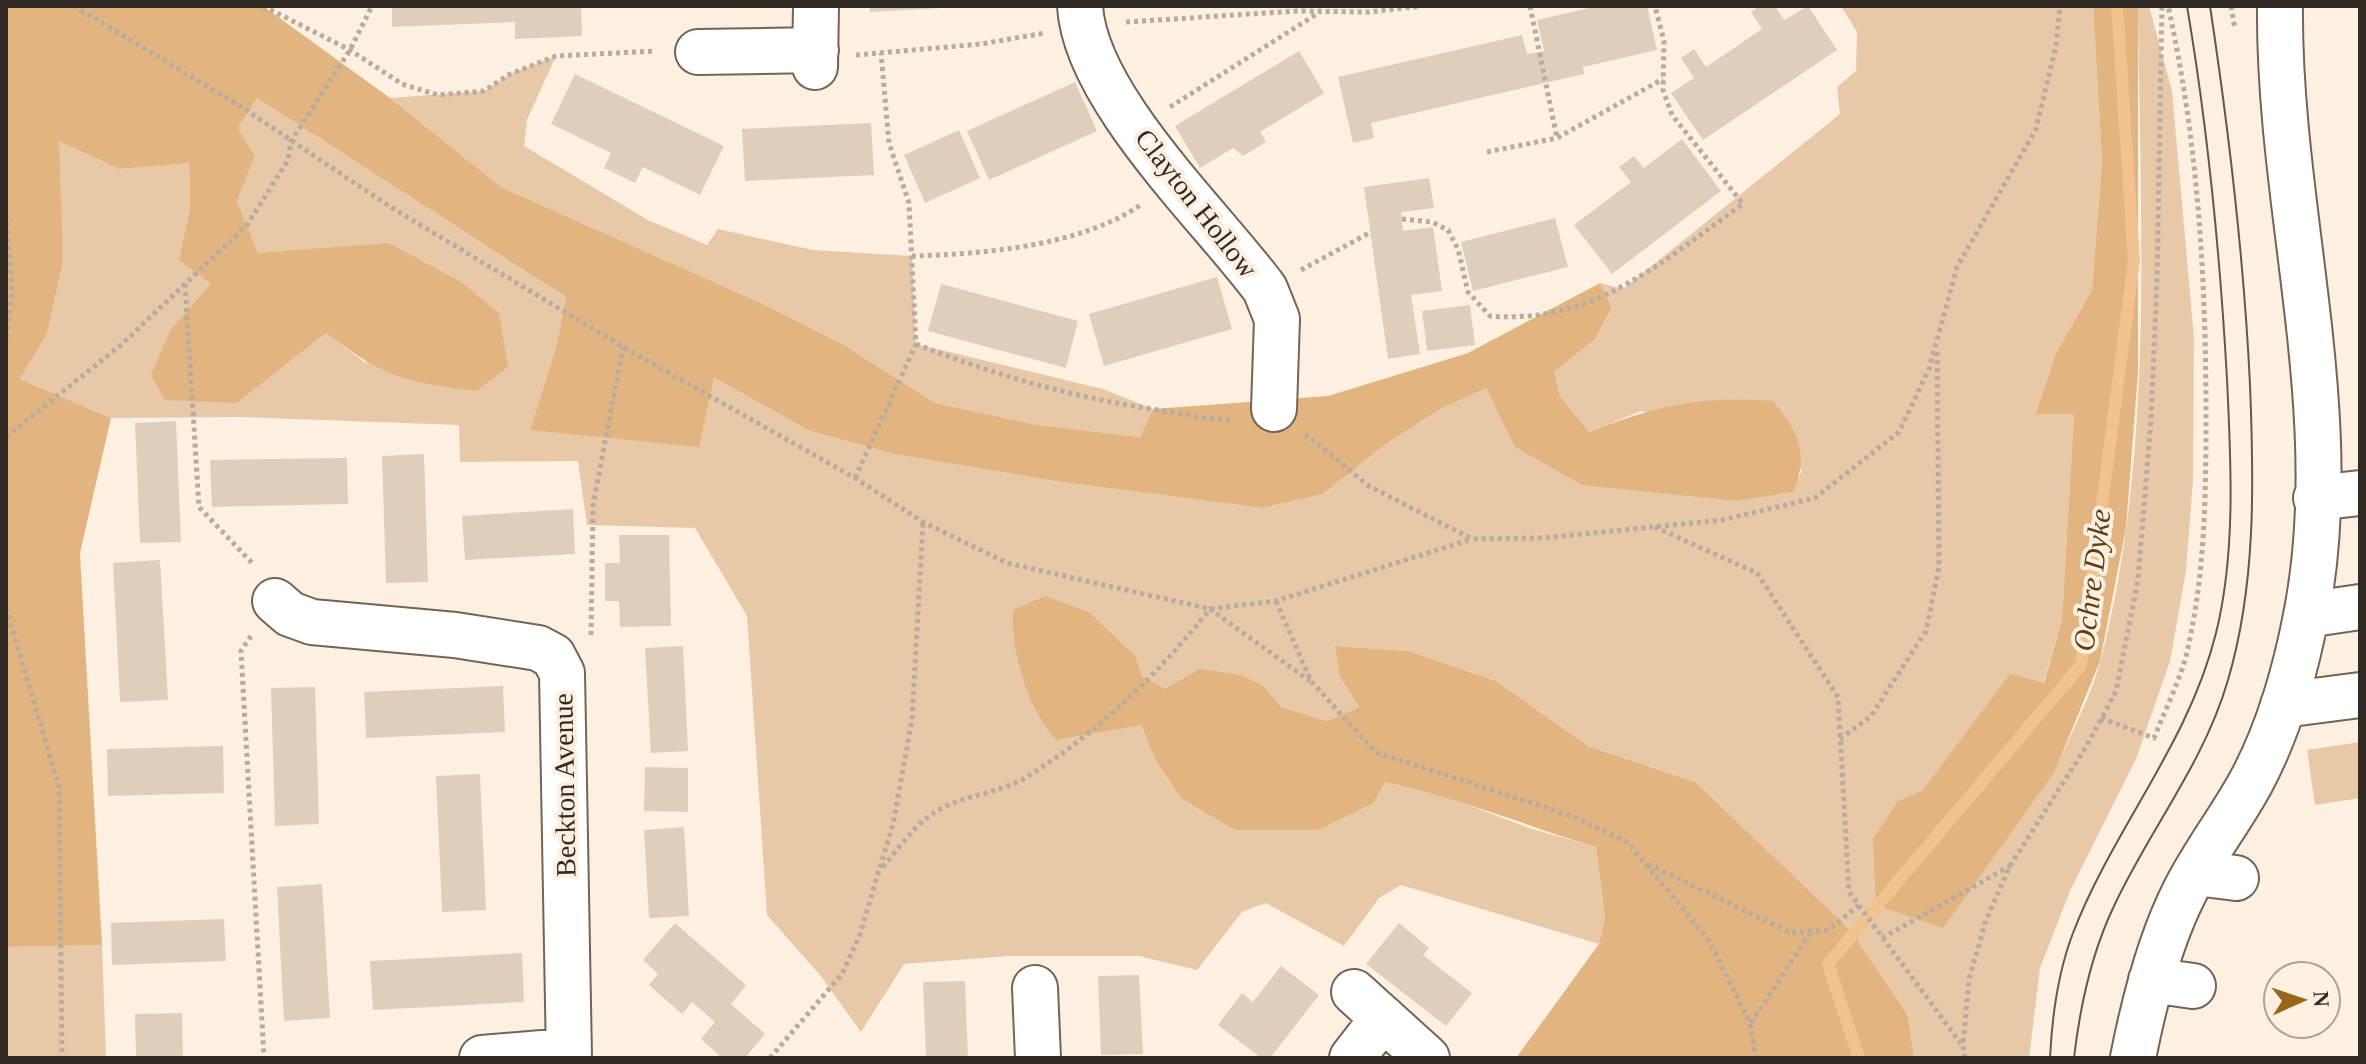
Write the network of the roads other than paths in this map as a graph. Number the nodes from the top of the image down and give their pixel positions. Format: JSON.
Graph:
{"nodes":[{"id":1,"x":816,"y":6,"type":"edge"},
{"id":2,"x":2280,"y":6,"type":"edge"},
{"id":3,"x":1081,"y":17,"type":"edge"},
{"id":4,"x":698,"y":52,"type":"road end"},
{"id":5,"x":1274,"y":409,"type":"road end"},
{"id":6,"x":2360,"y":493,"type":"edge"},
{"id":7,"x":2316,"y":498,"type":"junction"},
{"id":8,"x":275,"y":601,"type":"road end"},
{"id":9,"x":2360,"y":607,"type":"edge"},
{"id":10,"x":2306,"y":615,"type":"junction"},
{"id":11,"x":2360,"y":695,"type":"edge"},
{"id":12,"x":2283,"y":705,"type":"junction"},
{"id":13,"x":1035,"y":988,"type":"dead end"},
{"id":14,"x":568,"y":1054,"type":"edge"},
{"id":15,"x":482,"y":1058,"type":"edge"},
{"id":16,"x":1038,"y":1058,"type":"edge"},
{"id":17,"x":1352,"y":1058,"type":"edge"},
{"id":18,"x":1427,"y":1058,"type":"edge"},
{"id":19,"x":2133,"y":1058,"type":"edge"}],
"edges":[{"from":1,"to":4,"type":"street"},
{"from":2,"to":7,"type":"street"},
{"from":3,"to":5,"type":"street","name":"Clayton Hollow"},
{"from":6,"to":7,"type":"street"},
{"from":7,"to":10,"type":"street"},
{"from":8,"to":14,"type":"street","name":"Beckton Avenue"},
{"from":9,"to":10,"type":"street"},
{"from":10,"to":12,"type":"street"},
{"from":11,"to":12,"type":"street"},
{"from":12,"to":19,"type":"street"},
{"from":13,"to":16,"type":"street"},
{"from":14,"to":15,"type":"street"},
{"from":17,"to":18,"type":"street"}]}
